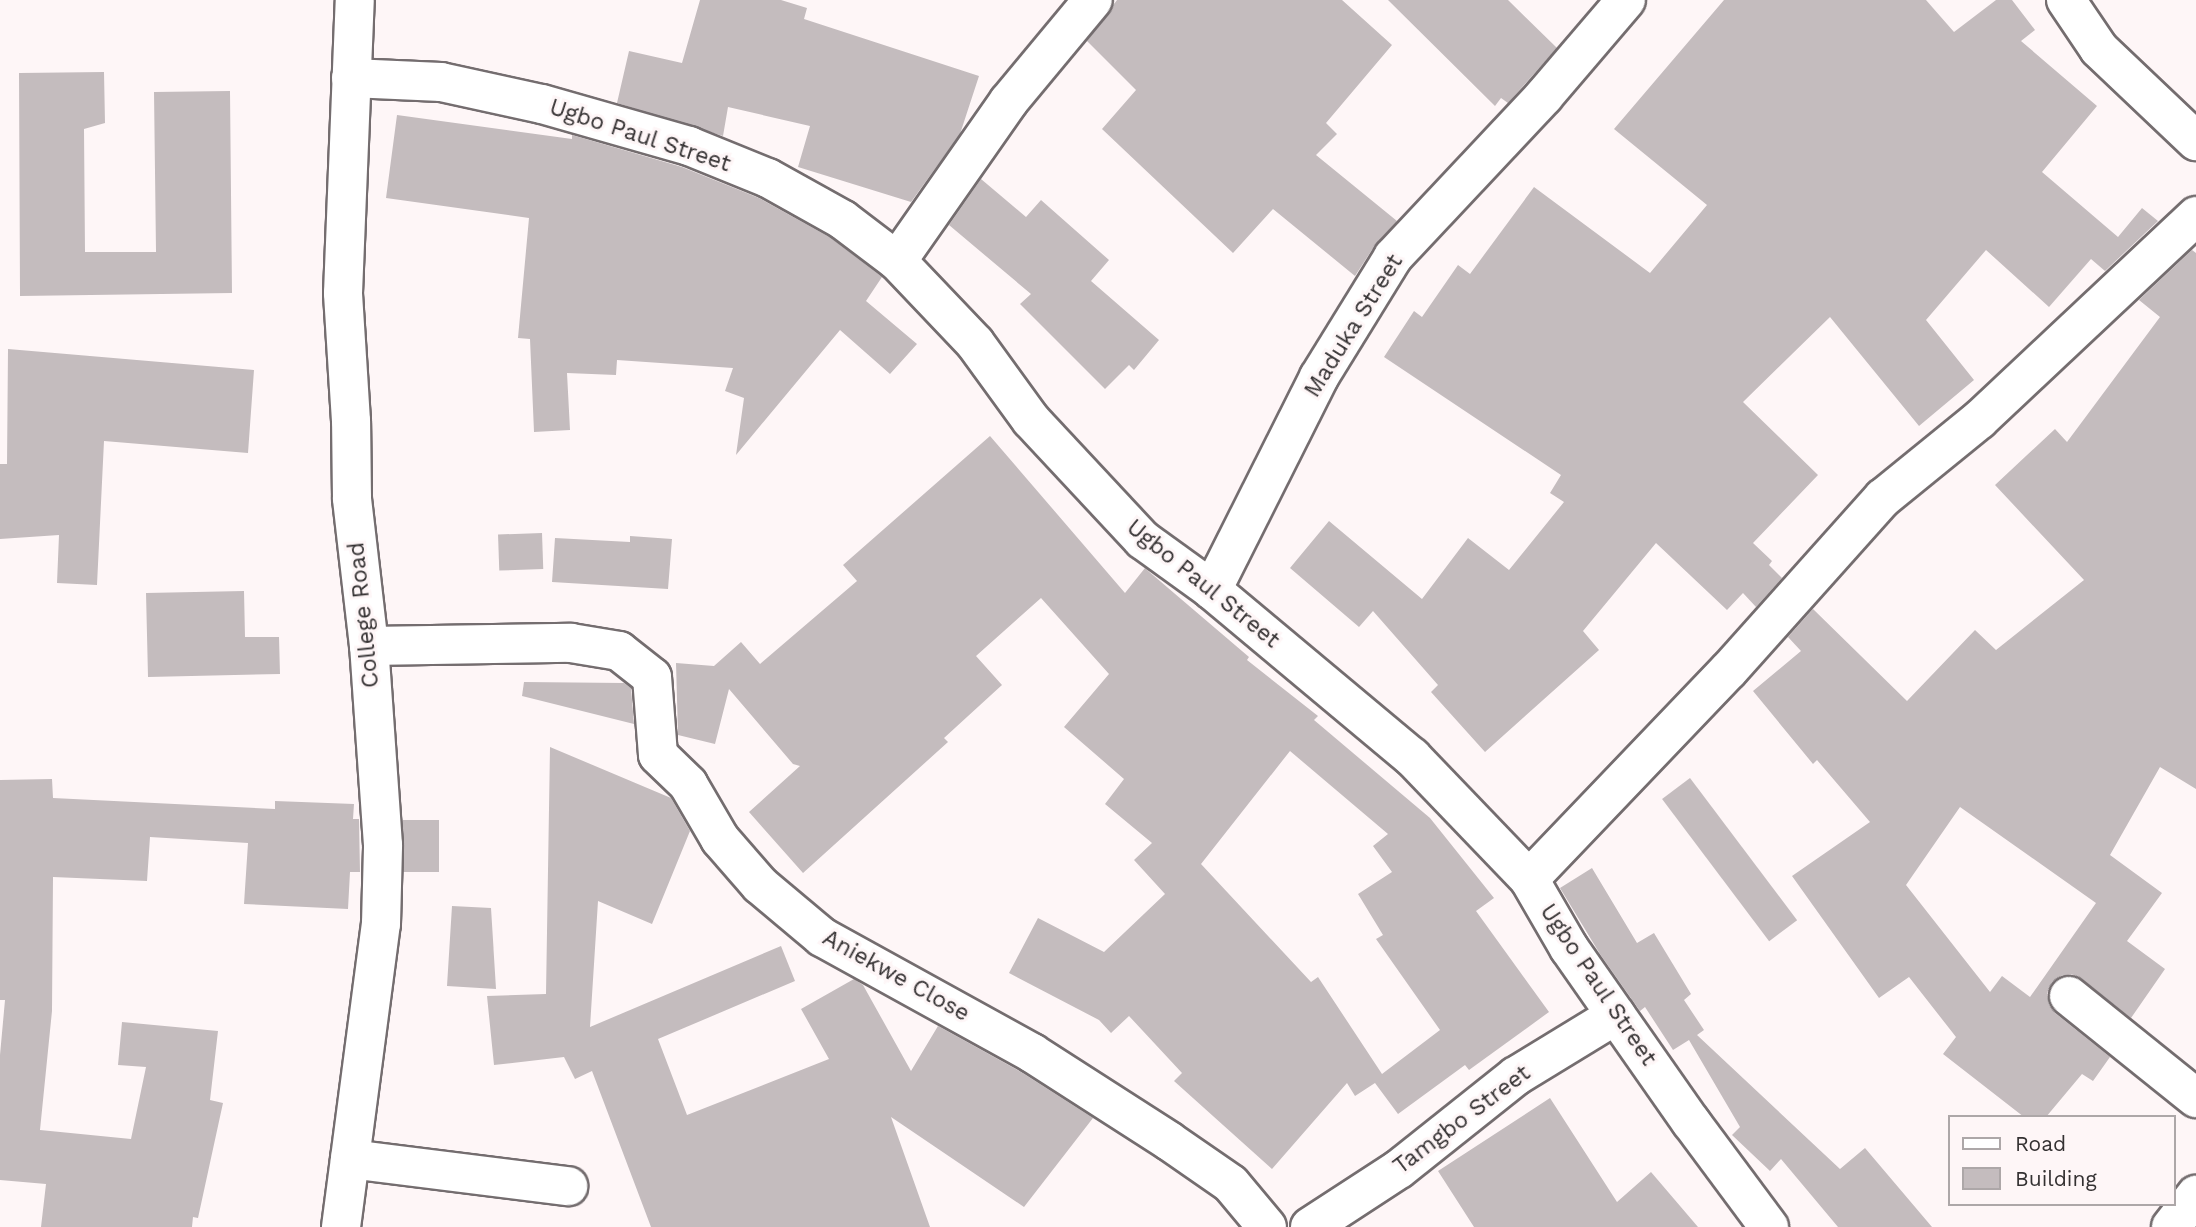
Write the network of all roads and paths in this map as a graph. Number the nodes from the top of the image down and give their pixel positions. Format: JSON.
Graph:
{"nodes":[{"id":1,"x":355,"y":0,"type":"edge"},
{"id":2,"x":1093,"y":0,"type":"edge"},
{"id":3,"x":1626,"y":0,"type":"edge"},
{"id":4,"x":2066,"y":0,"type":"edge"},
{"id":5,"x":351,"y":78,"type":"junction"},
{"id":6,"x":2196,"y":141,"type":"edge"},
{"id":7,"x":2196,"y":216,"type":"edge"},
{"id":8,"x":897,"y":261,"type":"junction"},
{"id":9,"x":1212,"y":590,"type":"junction"},
{"id":10,"x":369,"y":646,"type":"junction"},
{"id":11,"x":1529,"y":879,"type":"junction"},
{"id":12,"x":2069,"y":996,"type":"dead end"},
{"id":13,"x":1616,"y":1015,"type":"junction"},
{"id":14,"x":2196,"y":1098,"type":"edge"},
{"id":15,"x":350,"y":1159,"type":"junction"},
{"id":16,"x":568,"y":1186,"type":"dead end"},
{"id":17,"x":2196,"y":1195,"type":"edge"},
{"id":18,"x":341,"y":1227,"type":"edge"},
{"id":19,"x":1266,"y":1227,"type":"edge"},
{"id":20,"x":1310,"y":1227,"type":"edge"},
{"id":21,"x":1769,"y":1227,"type":"edge"},
{"id":22,"x":2171,"y":1227,"type":"edge"}],
"edges":[{"from":1,"to":5,"type":"street","name":"College Road"},
{"from":2,"to":8,"type":"street"},
{"from":3,"to":9,"type":"street","name":"Maduka Street"},
{"from":4,"to":6,"type":"street"},
{"from":5,"to":8,"type":"street","name":"Ugbo Paul Street"},
{"from":5,"to":10,"type":"street","name":"College Road"},
{"from":7,"to":11,"type":"street"},
{"from":8,"to":9,"type":"street","name":"Ugbo Paul Street"},
{"from":9,"to":11,"type":"street","name":"Ugbo Paul Street"},
{"from":10,"to":15,"type":"street","name":"College Road"},
{"from":10,"to":19,"type":"street","name":"Aniekwe Close"},
{"from":11,"to":13,"type":"street","name":"Ugbo Paul Street"},
{"from":12,"to":14,"type":"street"},
{"from":13,"to":20,"type":"street","name":"Tamgbo Street"},
{"from":13,"to":21,"type":"street","name":"Ugbo Paul Street"},
{"from":15,"to":16,"type":"street"},
{"from":15,"to":18,"type":"street","name":"College Road"},
{"from":17,"to":22,"type":"street"}]}
